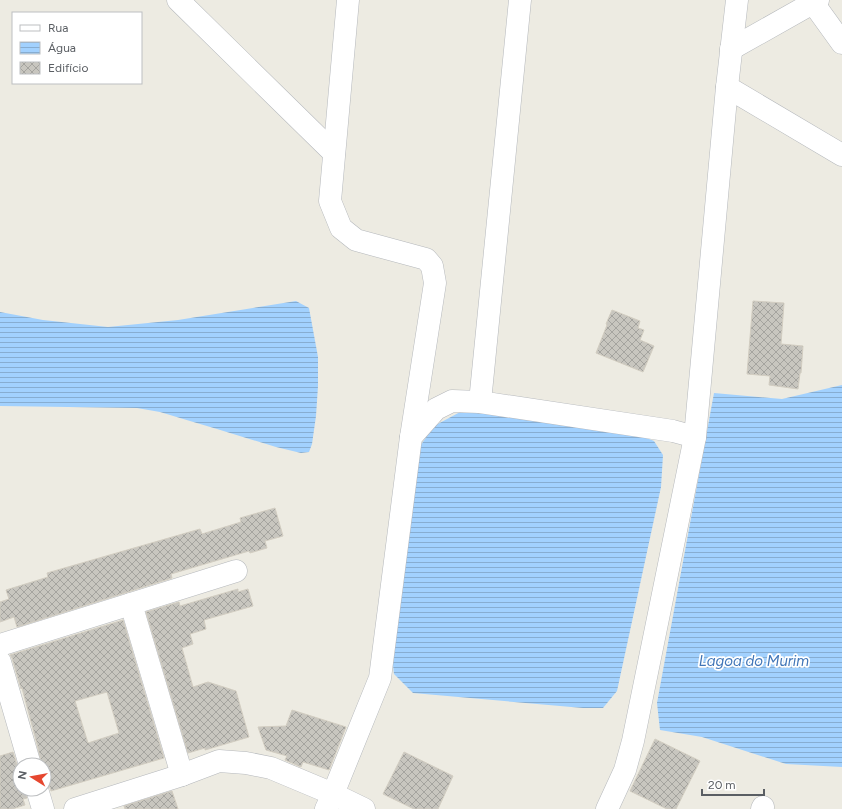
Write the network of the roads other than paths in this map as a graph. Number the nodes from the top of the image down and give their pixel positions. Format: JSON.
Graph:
{"nodes":[{"id":1,"x":178,"y":0,"type":"edge"},
{"id":2,"x":348,"y":0,"type":"edge"},
{"id":3,"x":520,"y":0,"type":"edge"},
{"id":4,"x":737,"y":0,"type":"edge"},
{"id":5,"x":814,"y":1,"type":"edge"},
{"id":6,"x":842,"y":43,"type":"edge"},
{"id":7,"x":731,"y":49,"type":"junction"},
{"id":8,"x":727,"y":87,"type":"junction"},
{"id":9,"x":334,"y":153,"type":"junction"},
{"id":10,"x":842,"y":155,"type":"edge"},
{"id":11,"x":480,"y":402,"type":"junction"},
{"id":12,"x":411,"y":437,"type":"junction"},
{"id":13,"x":695,"y":437,"type":"junction"},
{"id":14,"x":236,"y":571,"type":"dead end"},
{"id":15,"x":131,"y":604,"type":"junction"},
{"id":16,"x":0,"y":645,"type":"edge"},
{"id":17,"x":0,"y":662,"type":"edge"},
{"id":18,"x":28,"y":757,"type":"edge"},
{"id":19,"x":182,"y":775,"type":"junction"},
{"id":20,"x":39,"y":797,"type":"edge"},
{"id":21,"x":330,"y":802,"type":"edge"},
{"id":22,"x":43,"y":809,"type":"edge"},
{"id":23,"x":75,"y":809,"type":"edge"},
{"id":24,"x":364,"y":809,"type":"edge"},
{"id":25,"x":608,"y":809,"type":"edge"}],
"edges":[{"from":1,"to":9,"type":"street"},
{"from":2,"to":9,"type":"street"},
{"from":3,"to":11,"type":"street"},
{"from":4,"to":7,"type":"street"},
{"from":5,"to":6,"type":"street"},
{"from":5,"to":7,"type":"street"},
{"from":7,"to":8,"type":"street"},
{"from":8,"to":10,"type":"street"},
{"from":8,"to":13,"type":"street"},
{"from":9,"to":12,"type":"street"},
{"from":11,"to":12,"type":"street"},
{"from":11,"to":13,"type":"street"},
{"from":12,"to":21,"type":"street"},
{"from":13,"to":25,"type":"street"},
{"from":14,"to":15,"type":"street"},
{"from":15,"to":16,"type":"street"},
{"from":15,"to":19,"type":"street"},
{"from":17,"to":18,"type":"street"},
{"from":19,"to":21,"type":"street"},
{"from":19,"to":23,"type":"street"},
{"from":20,"to":22,"type":"street"},
{"from":21,"to":24,"type":"street"}]}
